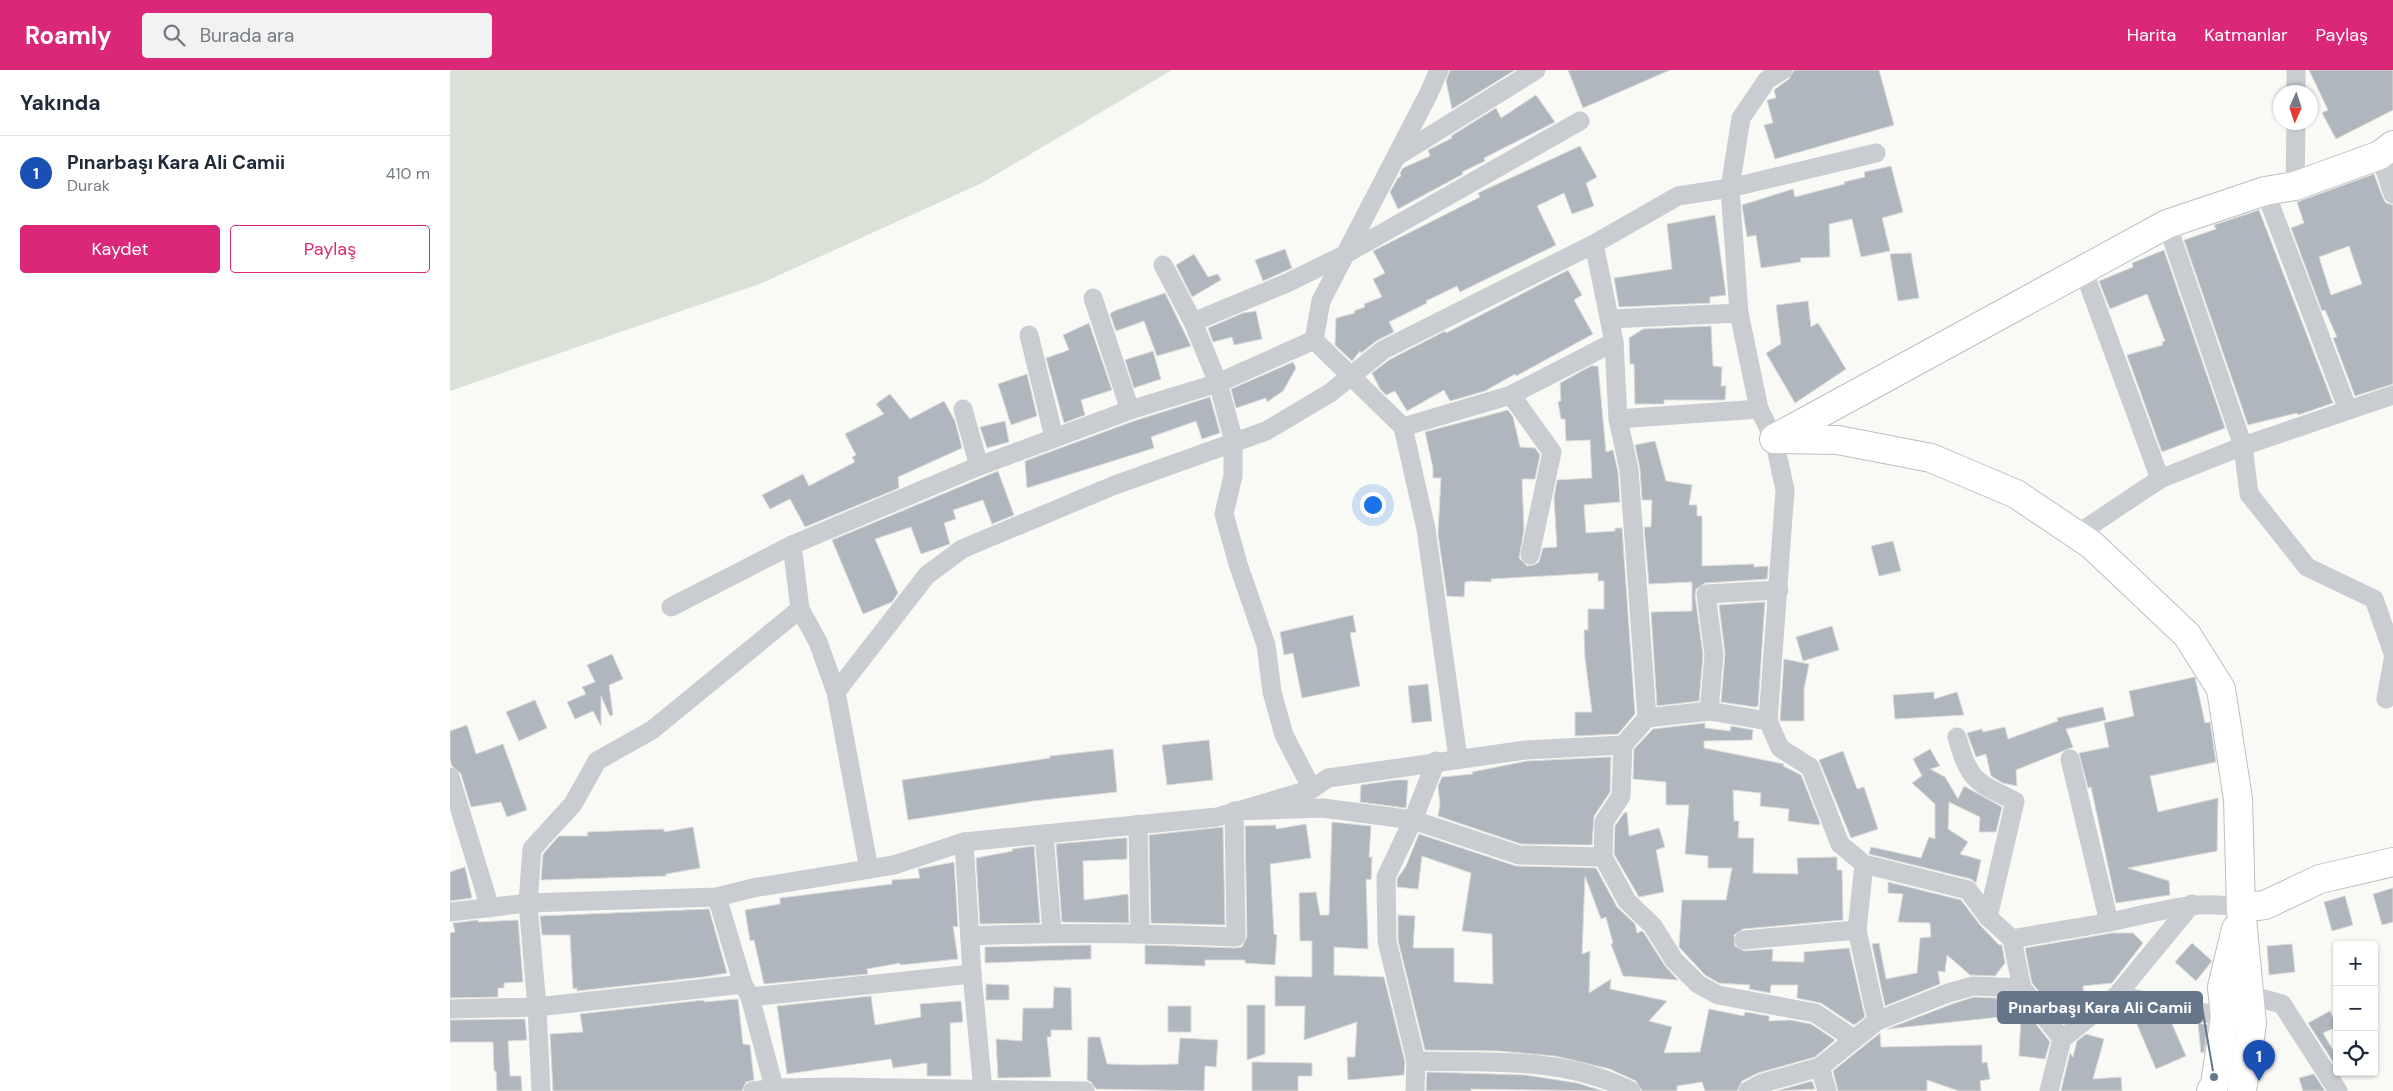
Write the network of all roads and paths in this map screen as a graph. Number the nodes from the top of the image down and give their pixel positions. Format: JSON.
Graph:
{"nodes":[{"id":1,"x":1439,"y":70,"type":"edge"},
{"id":2,"x":1536,"y":70,"type":"edge"},
{"id":3,"x":1783,"y":70,"type":"edge"},
{"id":4,"x":2296,"y":70,"type":"edge"},
{"id":5,"x":2296,"y":85,"type":"edge"},
{"id":6,"x":1580,"y":121,"type":"dead end"},
{"id":7,"x":2296,"y":130,"type":"edge"},
{"id":8,"x":2386,"y":150,"type":"edge"},
{"id":9,"x":1876,"y":153,"type":"dead end"},
{"id":10,"x":1394,"y":158,"type":"junction"},
{"id":11,"x":2295,"y":186,"type":"junction"},
{"id":12,"x":1730,"y":188,"type":"junction"},
{"id":13,"x":2265,"y":191,"type":"junction"},
{"id":14,"x":2393,"y":194,"type":"edge"},
{"id":15,"x":2167,"y":224,"type":"junction"},
{"id":16,"x":1594,"y":244,"type":"junction"},
{"id":17,"x":1344,"y":255,"type":"junction"},
{"id":18,"x":1163,"y":265,"type":"dead end"},
{"id":19,"x":2083,"y":269,"type":"junction"},
{"id":20,"x":1093,"y":298,"type":"dead end"},
{"id":21,"x":1739,"y":313,"type":"junction"},
{"id":22,"x":1610,"y":319,"type":"junction"},
{"id":23,"x":1193,"y":322,"type":"junction"},
{"id":24,"x":1028,"y":335,"type":"dead end"},
{"id":25,"x":1314,"y":340,"type":"junction"},
{"id":26,"x":1614,"y":342,"type":"junction"},
{"id":27,"x":1350,"y":376,"type":"junction"},
{"id":28,"x":1218,"y":383,"type":"junction"},
{"id":29,"x":1511,"y":395,"type":"junction"},
{"id":30,"x":2393,"y":395,"type":"edge"},
{"id":31,"x":964,"y":409,"type":"dead end"},
{"id":32,"x":1759,"y":409,"type":"junction"},
{"id":33,"x":1130,"y":410,"type":"junction"},
{"id":34,"x":2348,"y":410,"type":"junction"},
{"id":35,"x":1618,"y":418,"type":"junction"},
{"id":36,"x":1403,"y":427,"type":"junction"},
{"id":37,"x":1054,"y":437,"type":"junction"},
{"id":38,"x":1774,"y":439,"type":"junction"},
{"id":39,"x":1233,"y":445,"type":"junction"},
{"id":40,"x":2243,"y":446,"type":"junction"},
{"id":41,"x":979,"y":466,"type":"junction"},
{"id":42,"x":2160,"y":479,"type":"junction"},
{"id":43,"x":2076,"y":535,"type":"junction"},
{"id":44,"x":792,"y":545,"type":"junction"},
{"id":45,"x":1530,"y":555,"type":"dead end"},
{"id":46,"x":1778,"y":590,"type":"junction"},
{"id":47,"x":671,"y":607,"type":"dead end"},
{"id":48,"x":800,"y":609,"type":"junction"},
{"id":49,"x":2393,"y":653,"type":"edge"},
{"id":50,"x":2393,"y":660,"type":"edge"},
{"id":51,"x":836,"y":692,"type":"junction"},
{"id":52,"x":2386,"y":699,"type":"dead end"},
{"id":53,"x":1709,"y":711,"type":"junction"},
{"id":54,"x":1646,"y":718,"type":"junction"},
{"id":55,"x":1768,"y":721,"type":"junction"},
{"id":56,"x":1957,"y":737,"type":"dead end"},
{"id":57,"x":1623,"y":745,"type":"junction"},
{"id":58,"x":1458,"y":758,"type":"junction"},
{"id":59,"x":2070,"y":759,"type":"dead end"},
{"id":60,"x":1436,"y":762,"type":"junction"},
{"id":61,"x":450,"y":777,"type":"edge"},
{"id":62,"x":1312,"y":789,"type":"junction"},
{"id":63,"x":1234,"y":812,"type":"junction"},
{"id":64,"x":1413,"y":820,"type":"junction"},
{"id":65,"x":1138,"y":824,"type":"junction"},
{"id":66,"x":1044,"y":834,"type":"junction"},
{"id":67,"x":964,"y":842,"type":"junction"},
{"id":68,"x":1603,"y":857,"type":"junction"},
{"id":69,"x":2393,"y":862,"type":"edge"},
{"id":70,"x":1864,"y":864,"type":"junction"},
{"id":71,"x":869,"y":869,"type":"junction"},
{"id":72,"x":717,"y":897,"type":"junction"},
{"id":73,"x":528,"y":903,"type":"junction"},
{"id":74,"x":2192,"y":904,"type":"junction"},
{"id":75,"x":490,"y":908,"type":"junction"},
{"id":76,"x":2241,"y":908,"type":"junction"},
{"id":77,"x":450,"y":912,"type":"edge"},
{"id":78,"x":1988,"y":917,"type":"junction"},
{"id":79,"x":2109,"y":922,"type":"junction"},
{"id":80,"x":1857,"y":930,"type":"junction"},
{"id":81,"x":1052,"y":932,"type":"junction"},
{"id":82,"x":1140,"y":932,"type":"junction"},
{"id":83,"x":970,"y":936,"type":"junction"},
{"id":84,"x":2012,"y":939,"type":"junction"},
{"id":85,"x":1744,"y":940,"type":"dead end"},
{"id":86,"x":972,"y":974,"type":"junction"},
{"id":87,"x":2022,"y":988,"type":"junction"},
{"id":88,"x":747,"y":990,"type":"junction"},
{"id":89,"x":2117,"y":994,"type":"junction"},
{"id":90,"x":2249,"y":995,"type":"junction"},
{"id":91,"x":537,"y":1007,"type":"junction"},
{"id":92,"x":450,"y":1009,"type":"edge"},
{"id":93,"x":2225,"y":1017,"type":"junction"},
{"id":94,"x":1877,"y":1021,"type":"junction"},
{"id":95,"x":1854,"y":1039,"type":"junction"},
{"id":96,"x":2062,"y":1039,"type":"junction"},
{"id":97,"x":1416,"y":1062,"type":"junction"},
{"id":98,"x":1820,"y":1067,"type":"junction"},
{"id":99,"x":775,"y":1090,"type":"edge"},
{"id":100,"x":983,"y":1090,"type":"edge"},
{"id":101,"x":540,"y":1091,"type":"edge"},
{"id":102,"x":752,"y":1091,"type":"edge"},
{"id":103,"x":1085,"y":1091,"type":"edge"},
{"id":104,"x":1415,"y":1091,"type":"edge"},
{"id":105,"x":1631,"y":1091,"type":"edge"},
{"id":106,"x":1748,"y":1091,"type":"edge"},
{"id":107,"x":1827,"y":1091,"type":"edge"},
{"id":108,"x":2049,"y":1091,"type":"edge"},
{"id":109,"x":2211,"y":1091,"type":"edge"},
{"id":110,"x":2242,"y":1091,"type":"edge"},
{"id":111,"x":2338,"y":1091,"type":"edge"}],
"edges":[{"from":1,"to":10,"type":"street"},
{"from":2,"to":10,"type":"street"},
{"from":3,"to":12,"type":"street"},
{"from":4,"to":5,"type":"street"},
{"from":6,"to":17,"type":"street"},
{"from":7,"to":11,"type":"street"},
{"from":8,"to":11,"type":"street"},
{"from":8,"to":14,"type":"street"},
{"from":9,"to":12,"type":"street"},
{"from":10,"to":17,"type":"street"},
{"from":11,"to":13,"type":"street"},
{"from":12,"to":16,"type":"street"},
{"from":12,"to":21,"type":"street"},
{"from":13,"to":15,"type":"street"},
{"from":13,"to":34,"type":"street"},
{"from":15,"to":19,"type":"street"},
{"from":15,"to":40,"type":"street"},
{"from":16,"to":22,"type":"street"},
{"from":16,"to":27,"type":"street"},
{"from":17,"to":23,"type":"street"},
{"from":17,"to":25,"type":"street"},
{"from":18,"to":23,"type":"street"},
{"from":19,"to":38,"type":"street"},
{"from":19,"to":42,"type":"street"},
{"from":20,"to":33,"type":"street"},
{"from":21,"to":22,"type":"street"},
{"from":21,"to":32,"type":"street"},
{"from":22,"to":26,"type":"street"},
{"from":23,"to":28,"type":"street"},
{"from":24,"to":37,"type":"street"},
{"from":25,"to":27,"type":"street"},
{"from":25,"to":28,"type":"street"},
{"from":26,"to":29,"type":"street"},
{"from":26,"to":35,"type":"street"},
{"from":27,"to":36,"type":"street"},
{"from":27,"to":39,"type":"street"},
{"from":28,"to":33,"type":"street"},
{"from":28,"to":39,"type":"street"},
{"from":29,"to":36,"type":"street"},
{"from":29,"to":45,"type":"street"},
{"from":30,"to":34,"type":"street"},
{"from":31,"to":41,"type":"street"},
{"from":32,"to":35,"type":"street"},
{"from":32,"to":38,"type":"street"},
{"from":33,"to":37,"type":"street"},
{"from":34,"to":40,"type":"street"},
{"from":35,"to":54,"type":"street"},
{"from":36,"to":58,"type":"street"},
{"from":37,"to":41,"type":"street"},
{"from":38,"to":43,"type":"street"},
{"from":38,"to":46,"type":"street"},
{"from":39,"to":51,"type":"street"},
{"from":39,"to":62,"type":"street"},
{"from":40,"to":42,"type":"street"},
{"from":40,"to":49,"type":"street"},
{"from":41,"to":44,"type":"street"},
{"from":42,"to":43,"type":"street"},
{"from":43,"to":76,"type":"street"},
{"from":44,"to":47,"type":"street"},
{"from":44,"to":48,"type":"street"},
{"from":46,"to":53,"type":"street"},
{"from":46,"to":55,"type":"street"},
{"from":48,"to":51,"type":"street"},
{"from":48,"to":73,"type":"street"},
{"from":50,"to":52,"type":"street"},
{"from":51,"to":71,"type":"street"},
{"from":53,"to":54,"type":"street"},
{"from":53,"to":55,"type":"street"},
{"from":54,"to":57,"type":"street"},
{"from":55,"to":70,"type":"street"},
{"from":56,"to":78,"type":"street"},
{"from":57,"to":58,"type":"street"},
{"from":57,"to":68,"type":"street"},
{"from":58,"to":60,"type":"street"},
{"from":59,"to":79,"type":"street"},
{"from":60,"to":62,"type":"street"},
{"from":60,"to":64,"type":"street"},
{"from":61,"to":75,"type":"street"},
{"from":62,"to":63,"type":"street"},
{"from":63,"to":64,"type":"street"},
{"from":63,"to":65,"type":"street"},
{"from":63,"to":82,"type":"street"},
{"from":64,"to":68,"type":"street"},
{"from":64,"to":97,"type":"street"},
{"from":65,"to":66,"type":"street"},
{"from":65,"to":82,"type":"street"},
{"from":66,"to":67,"type":"street"},
{"from":66,"to":81,"type":"street"},
{"from":67,"to":71,"type":"street"},
{"from":67,"to":83,"type":"street"},
{"from":68,"to":95,"type":"street"},
{"from":69,"to":76,"type":"street"},
{"from":70,"to":78,"type":"street"},
{"from":70,"to":80,"type":"street"},
{"from":71,"to":72,"type":"street"},
{"from":72,"to":73,"type":"street"},
{"from":72,"to":88,"type":"street"},
{"from":73,"to":75,"type":"street"},
{"from":73,"to":91,"type":"street"},
{"from":74,"to":76,"type":"street"},
{"from":74,"to":79,"type":"street"},
{"from":74,"to":89,"type":"street"},
{"from":75,"to":77,"type":"street"},
{"from":76,"to":90,"type":"street"},
{"from":76,"to":93,"type":"street"},
{"from":78,"to":84,"type":"street"},
{"from":79,"to":84,"type":"street"},
{"from":80,"to":85,"type":"street"},
{"from":80,"to":94,"type":"street"},
{"from":81,"to":82,"type":"street"},
{"from":81,"to":83,"type":"street"},
{"from":83,"to":86,"type":"street"},
{"from":84,"to":87,"type":"street"},
{"from":86,"to":88,"type":"street"},
{"from":86,"to":100,"type":"street"},
{"from":87,"to":94,"type":"street"},
{"from":87,"to":96,"type":"street"},
{"from":88,"to":91,"type":"street"},
{"from":88,"to":99,"type":"street"},
{"from":89,"to":93,"type":"street"},
{"from":89,"to":96,"type":"street"},
{"from":90,"to":110,"type":"street"},
{"from":90,"to":111,"type":"street"},
{"from":91,"to":92,"type":"street"},
{"from":91,"to":101,"type":"street"},
{"from":93,"to":109,"type":"street"},
{"from":94,"to":95,"type":"street"},
{"from":95,"to":98,"type":"street"},
{"from":96,"to":108,"type":"street"},
{"from":97,"to":104,"type":"street"},
{"from":97,"to":105,"type":"street"},
{"from":98,"to":106,"type":"street"},
{"from":98,"to":107,"type":"street"},
{"from":99,"to":100,"type":"street"},
{"from":99,"to":102,"type":"street"},
{"from":100,"to":103,"type":"street"}]}
